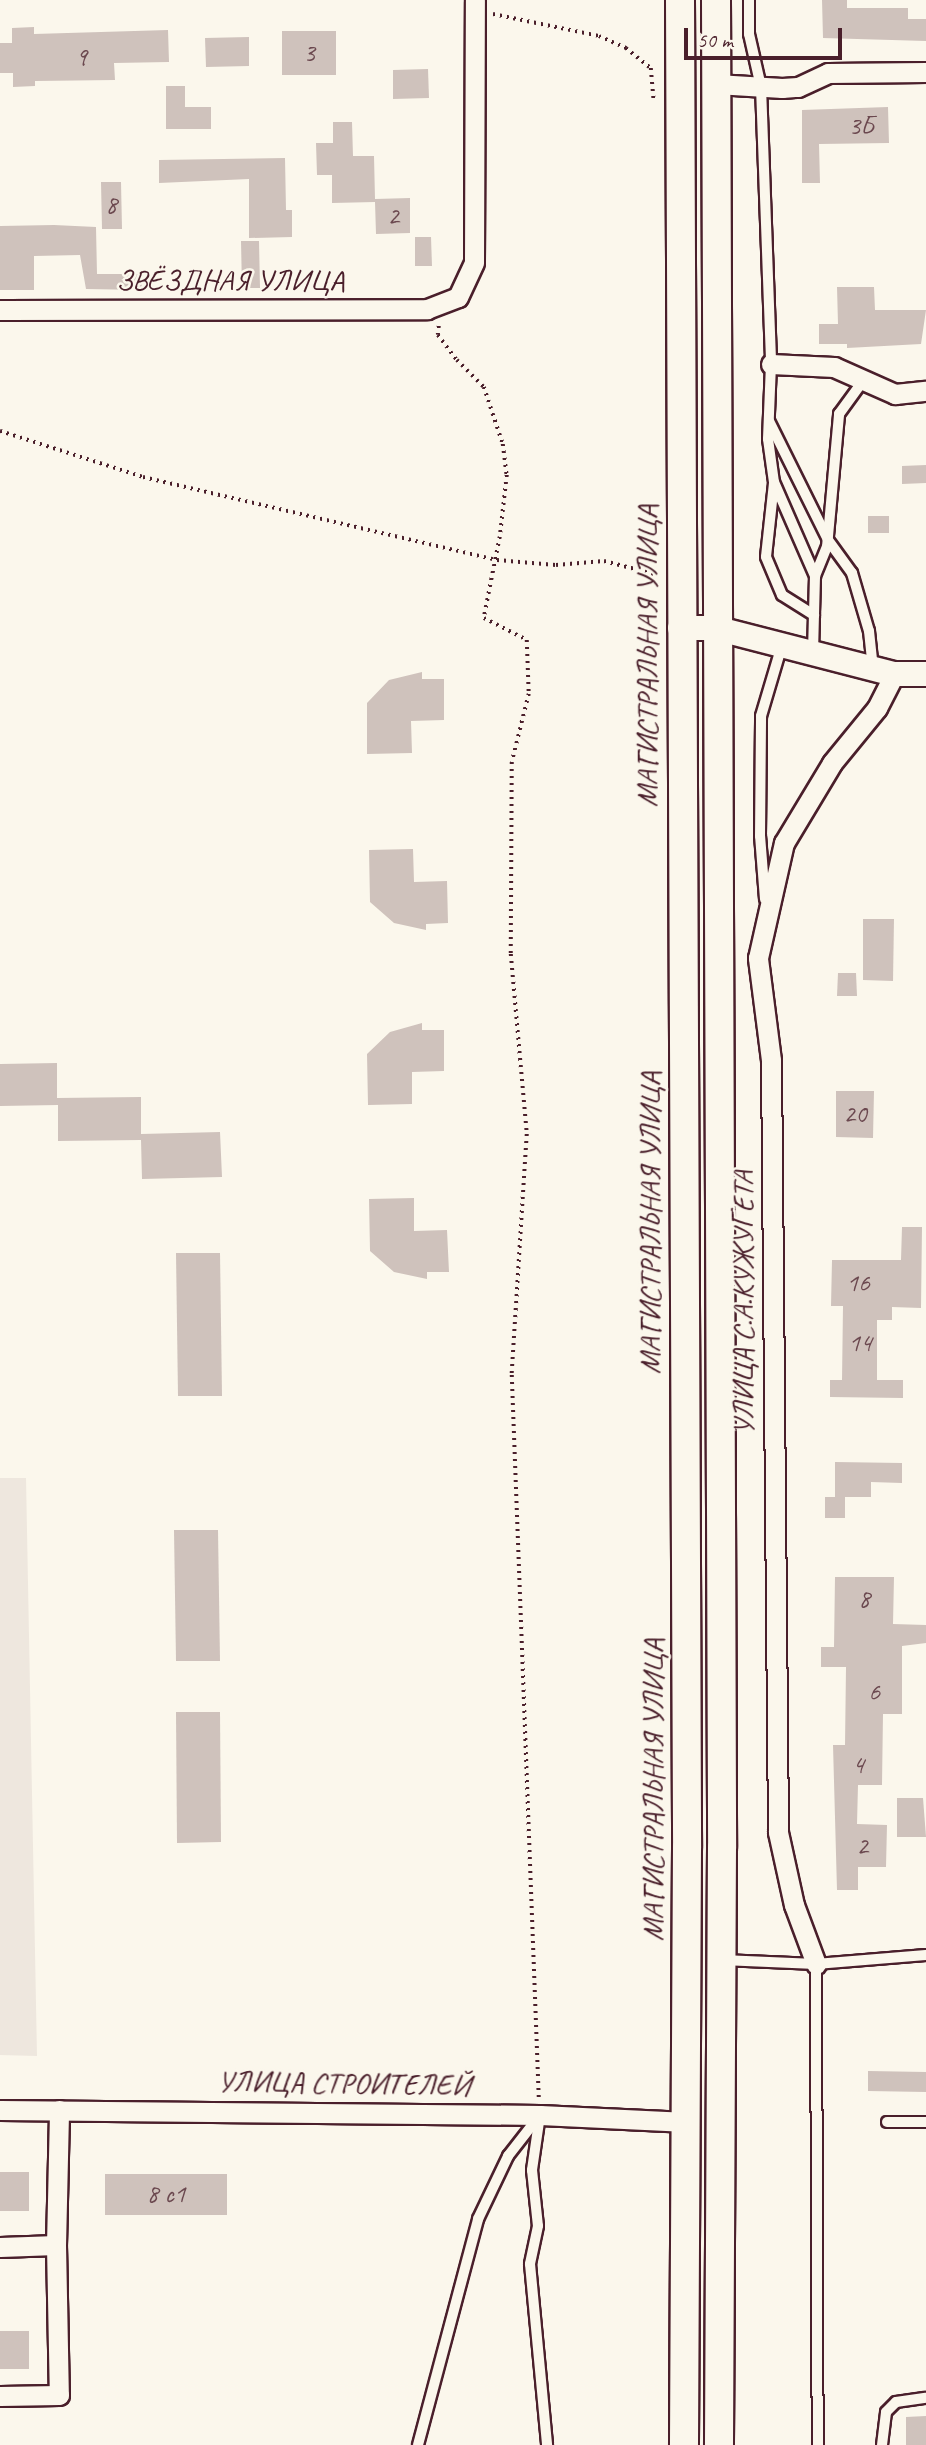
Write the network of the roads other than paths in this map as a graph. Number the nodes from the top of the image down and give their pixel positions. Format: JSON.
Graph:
{"nodes":[{"id":1,"x":680,"y":0,"type":"edge"},
{"id":2,"x":716,"y":0,"type":"edge"},
{"id":3,"x":749,"y":0,"type":"edge"},
{"id":4,"x":475,"y":5,"type":"edge"},
{"id":5,"x":926,"y":72,"type":"edge"},
{"id":6,"x":716,"y":84,"type":"junction"},
{"id":7,"x":761,"y":87,"type":"junction"},
{"id":8,"x":0,"y":310,"type":"edge"},
{"id":9,"x":771,"y":364,"type":"junction"},
{"id":10,"x":863,"y":381,"type":"junction"},
{"id":11,"x":926,"y":391,"type":"edge"},
{"id":12,"x":769,"y":421,"type":"junction"},
{"id":13,"x":774,"y":482,"type":"junction"},
{"id":14,"x":828,"y":540,"type":"junction"},
{"id":15,"x":814,"y":576,"type":"junction"},
{"id":16,"x":814,"y":615,"type":"junction"},
{"id":17,"x":680,"y":628,"type":"junction"},
{"id":18,"x":715,"y":628,"type":"junction"},
{"id":19,"x":782,"y":644,"type":"junction"},
{"id":20,"x":813,"y":653,"type":"junction"},
{"id":21,"x":884,"y":672,"type":"junction"},
{"id":22,"x":926,"y":674,"type":"edge"},
{"id":23,"x":767,"y":918,"type":"junction"},
{"id":24,"x":926,"y":1955,"type":"edge"},
{"id":25,"x":722,"y":1960,"type":"junction"},
{"id":26,"x":816,"y":1965,"type":"junction"},
{"id":27,"x":0,"y":2110,"type":"edge"},
{"id":28,"x":59,"y":2110,"type":"junction"},
{"id":29,"x":540,"y":2115,"type":"junction"},
{"id":30,"x":687,"y":2122,"type":"junction"},
{"id":31,"x":887,"y":2122,"type":"dead end"},
{"id":32,"x":926,"y":2122,"type":"edge"},
{"id":33,"x":56,"y":2245,"type":"junction"},
{"id":34,"x":0,"y":2247,"type":"edge"},
{"id":35,"x":0,"y":2396,"type":"edge"},
{"id":36,"x":926,"y":2398,"type":"edge"},
{"id":37,"x":418,"y":2445,"type":"edge"},
{"id":38,"x":547,"y":2445,"type":"edge"},
{"id":39,"x":684,"y":2445,"type":"edge"},
{"id":40,"x":719,"y":2445,"type":"edge"},
{"id":41,"x":818,"y":2445,"type":"edge"},
{"id":42,"x":882,"y":2445,"type":"edge"}],
"edges":[{"from":1,"to":17,"type":"main road","name":"МАГИСТРАЛЬНАЯ УЛИЦА"},
{"from":2,"to":6,"type":"main road"},
{"from":3,"to":7,"type":"lane"},
{"from":4,"to":8,"type":"street","name":"ЗВЁЗДНАЯ УЛИЦА"},
{"from":5,"to":7,"type":"street"},
{"from":6,"to":7,"type":"street"},
{"from":6,"to":18,"type":"main road"},
{"from":7,"to":9,"type":"lane"},
{"from":9,"to":10,"type":"street"},
{"from":9,"to":12,"type":"lane"},
{"from":10,"to":11,"type":"street"},
{"from":10,"to":14,"type":"lane"},
{"from":12,"to":13,"type":"lane"},
{"from":12,"to":14,"type":"lane"},
{"from":13,"to":15,"type":"lane"},
{"from":13,"to":16,"type":"lane"},
{"from":14,"to":15,"type":"lane"},
{"from":14,"to":21,"type":"lane"},
{"from":15,"to":16,"type":"lane"},
{"from":16,"to":20,"type":"lane"},
{"from":17,"to":18,"type":"street"},
{"from":17,"to":30,"type":"main road","name":"МАГИСТРАЛЬНАЯ УЛИЦА"},
{"from":18,"to":19,"type":"street"},
{"from":18,"to":25,"type":"main road"},
{"from":19,"to":20,"type":"street"},
{"from":19,"to":23,"type":"lane"},
{"from":20,"to":21,"type":"street"},
{"from":21,"to":22,"type":"street"},
{"from":21,"to":23,"type":"street","name":"УЛИЦА С.А.КУЖУГЕТА"},
{"from":23,"to":26,"type":"street","name":"УЛИЦА С.А.КУЖУГЕТА"},
{"from":24,"to":26,"type":"lane"},
{"from":25,"to":26,"type":"lane"},
{"from":25,"to":40,"type":"main road"},
{"from":26,"to":41,"type":"lane"},
{"from":27,"to":28,"type":"street","name":"УЛИЦА СТРОИТЕЛЕЙ"},
{"from":28,"to":29,"type":"street","name":"УЛИЦА СТРОИТЕЛЕЙ"},
{"from":28,"to":33,"type":"street"},
{"from":29,"to":30,"type":"street","name":"УЛИЦА СТРОИТЕЛЕЙ"},
{"from":29,"to":37,"type":"lane"},
{"from":29,"to":38,"type":"lane"},
{"from":30,"to":39,"type":"main road","name":"МАГИСТРАЛЬНАЯ УЛИЦА"},
{"from":31,"to":32,"type":"lane"},
{"from":33,"to":34,"type":"street"},
{"from":33,"to":35,"type":"street"},
{"from":36,"to":42,"type":"lane"}]}
